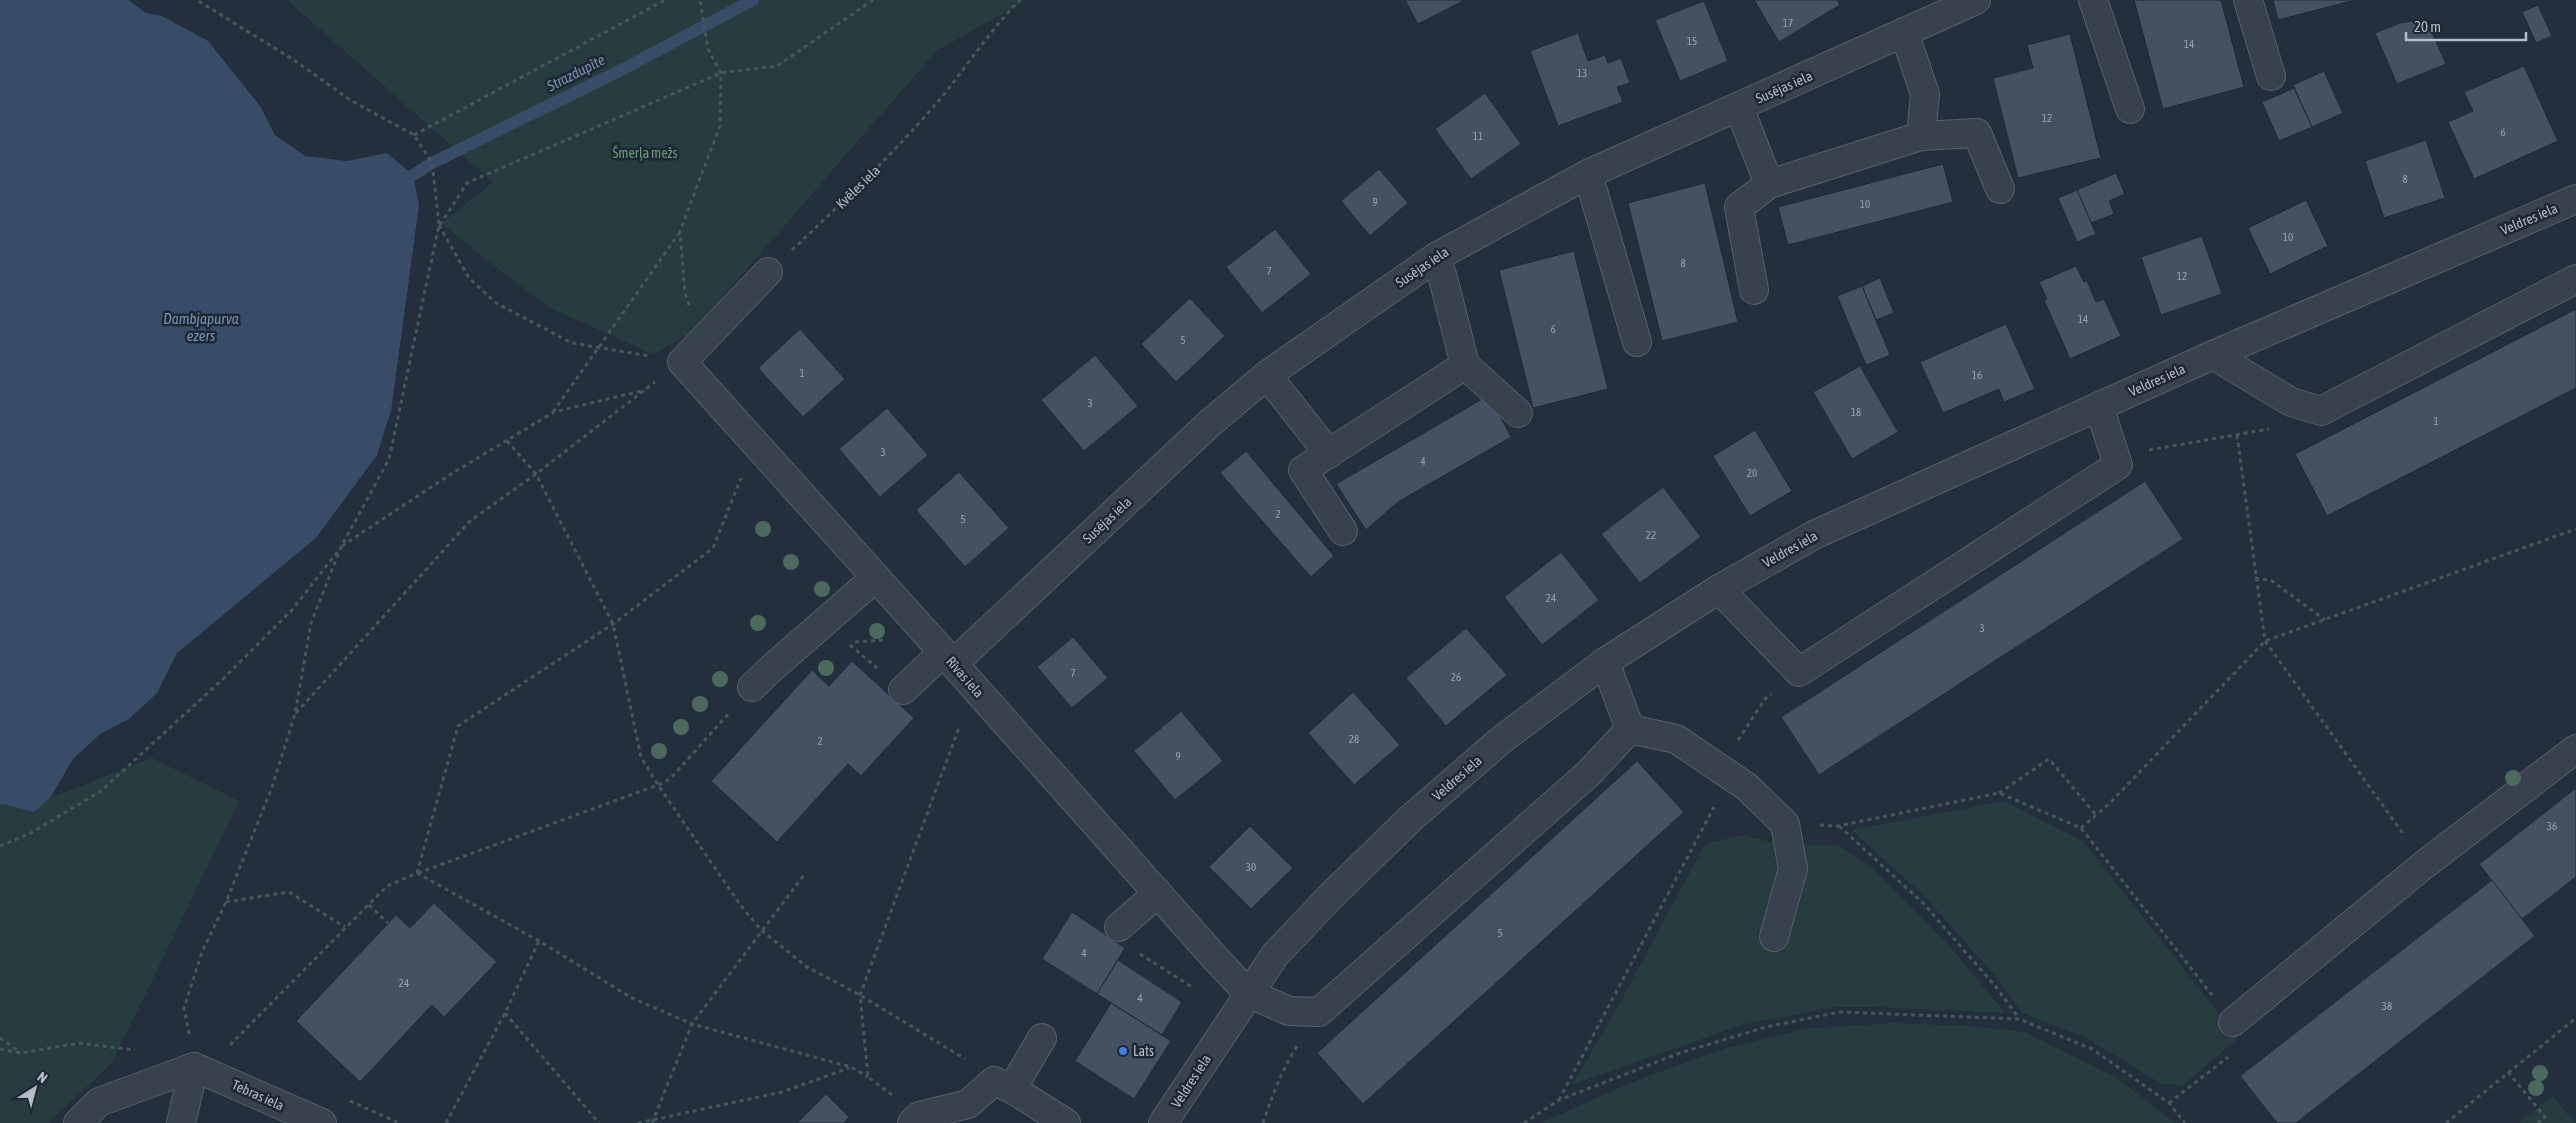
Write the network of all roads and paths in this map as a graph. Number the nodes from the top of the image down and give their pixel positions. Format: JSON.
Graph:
{"nodes":[{"id":1,"x":197,"y":0,"type":"edge"},
{"id":2,"x":664,"y":0,"type":"edge"},
{"id":3,"x":700,"y":0,"type":"edge"},
{"id":4,"x":873,"y":0,"type":"edge"},
{"id":5,"x":1020,"y":0,"type":"edge"},
{"id":6,"x":1976,"y":0,"type":"edge"},
{"id":7,"x":2093,"y":0,"type":"edge"},
{"id":8,"x":2248,"y":0,"type":"edge"},
{"id":9,"x":1904,"y":32,"type":"junction"},
{"id":10,"x":721,"y":73,"type":"junction"},
{"id":11,"x":2270,"y":76,"type":"dead end"},
{"id":12,"x":1739,"y":107,"type":"junction"},
{"id":13,"x":2130,"y":109,"type":"dead end"},
{"id":14,"x":414,"y":135,"type":"junction"},
{"id":15,"x":1921,"y":136,"type":"junction"},
{"id":16,"x":1588,"y":174,"type":"junction"},
{"id":17,"x":1768,"y":184,"type":"junction"},
{"id":18,"x":2000,"y":190,"type":"dead end"},
{"id":19,"x":2576,"y":200,"type":"edge"},
{"id":20,"x":439,"y":225,"type":"junction"},
{"id":21,"x":680,"y":231,"type":"junction"},
{"id":22,"x":1436,"y":256,"type":"junction"},
{"id":23,"x":768,"y":272,"type":"joint"},
{"id":24,"x":2576,"y":279,"type":"edge"},
{"id":25,"x":1754,"y":290,"type":"dead end"},
{"id":26,"x":1637,"y":342,"type":"dead end"},
{"id":27,"x":600,"y":348,"type":"junction"},
{"id":28,"x":689,"y":354,"type":"junction"},
{"id":29,"x":2213,"y":355,"type":"junction"},
{"id":30,"x":1465,"y":365,"type":"junction"},
{"id":31,"x":1267,"y":375,"type":"junction"},
{"id":32,"x":2099,"y":406,"type":"junction"},
{"id":33,"x":552,"y":413,"type":"junction"},
{"id":34,"x":1518,"y":413,"type":"dead end"},
{"id":35,"x":2271,"y":429,"type":"dead end"},
{"id":36,"x":2237,"y":435,"type":"junction"},
{"id":37,"x":507,"y":441,"type":"junction"},
{"id":38,"x":1329,"y":454,"type":"junction"},
{"id":39,"x":2118,"y":465,"type":"junction"},
{"id":40,"x":744,"y":472,"type":"dead end"},
{"id":41,"x":536,"y":474,"type":"junction"},
{"id":42,"x":2576,"y":529,"type":"edge"},
{"id":43,"x":1342,"y":531,"type":"dead end"},
{"id":44,"x":341,"y":547,"type":"junction"},
{"id":45,"x":875,"y":578,"type":"junction"},
{"id":46,"x":2255,"y":578,"type":"junction"},
{"id":47,"x":1719,"y":589,"type":"junction"},
{"id":48,"x":2325,"y":620,"type":"junction"},
{"id":49,"x":613,"y":624,"type":"junction"},
{"id":50,"x":897,"y":640,"type":"dead end"},
{"id":51,"x":2265,"y":641,"type":"junction"},
{"id":52,"x":847,"y":643,"type":"dead end"},
{"id":53,"x":948,"y":658,"type":"junction"},
{"id":54,"x":1605,"y":662,"type":"junction"},
{"id":55,"x":1798,"y":672,"type":"junction"},
{"id":56,"x":752,"y":687,"type":"joint"},
{"id":57,"x":903,"y":690,"type":"dead end"},
{"id":58,"x":979,"y":693,"type":"junction"},
{"id":59,"x":295,"y":714,"type":"junction"},
{"id":60,"x":1630,"y":729,"type":"junction"},
{"id":61,"x":2576,"y":749,"type":"edge"},
{"id":62,"x":1726,"y":772,"type":"junction"},
{"id":63,"x":658,"y":785,"type":"junction"},
{"id":64,"x":1999,"y":793,"type":"junction"},
{"id":65,"x":2096,"y":815,"type":"junction"},
{"id":66,"x":1785,"y":824,"type":"junction"},
{"id":67,"x":1838,"y":826,"type":"junction"},
{"id":68,"x":2081,"y":828,"type":"junction"},
{"id":69,"x":0,"y":846,"type":"edge"},
{"id":70,"x":2425,"y":864,"type":"junction"},
{"id":71,"x":417,"y":874,"type":"junction"},
{"id":72,"x":804,"y":874,"type":"dead end"},
{"id":73,"x":1158,"y":893,"type":"junction"},
{"id":74,"x":226,"y":902,"type":"junction"},
{"id":75,"x":368,"y":905,"type":"junction"},
{"id":76,"x":388,"y":924,"type":"dead end"},
{"id":77,"x":345,"y":927,"type":"junction"},
{"id":78,"x":1119,"y":927,"type":"joint"},
{"id":79,"x":761,"y":930,"type":"junction"},
{"id":80,"x":1774,"y":937,"type":"dead end"},
{"id":81,"x":540,"y":941,"type":"junction"},
{"id":82,"x":1199,"y":991,"type":"dead end"},
{"id":83,"x":1248,"y":992,"type":"junction"},
{"id":84,"x":860,"y":995,"type":"junction"},
{"id":85,"x":1319,"y":1012,"type":"junction"},
{"id":86,"x":505,"y":1013,"type":"junction"},
{"id":87,"x":2576,"y":1018,"type":"edge"},
{"id":88,"x":2019,"y":1019,"type":"junction"},
{"id":89,"x":2233,"y":1022,"type":"junction"},
{"id":90,"x":692,"y":1024,"type":"junction"},
{"id":91,"x":0,"y":1038,"type":"edge"},
{"id":92,"x":1042,"y":1038,"type":"dead end"},
{"id":93,"x":0,"y":1049,"type":"edge"},
{"id":94,"x":143,"y":1052,"type":"dead end"},
{"id":95,"x":21,"y":1053,"type":"junction"},
{"id":96,"x":194,"y":1067,"type":"junction"},
{"id":97,"x":851,"y":1067,"type":"junction"},
{"id":98,"x":2508,"y":1072,"type":"junction"},
{"id":99,"x":868,"y":1078,"type":"junction"},
{"id":100,"x":1003,"y":1085,"type":"junction"},
{"id":101,"x":1559,"y":1100,"type":"junction"},
{"id":102,"x":2169,"y":1103,"type":"junction"},
{"id":103,"x":916,"y":1119,"type":"edge"},
{"id":104,"x":652,"y":1121,"type":"edge"},
{"id":105,"x":78,"y":1123,"type":"edge"},
{"id":106,"x":181,"y":1123,"type":"edge"},
{"id":107,"x":322,"y":1123,"type":"edge"},
{"id":108,"x":446,"y":1123,"type":"edge"},
{"id":109,"x":599,"y":1123,"type":"edge"},
{"id":110,"x":638,"y":1123,"type":"edge"},
{"id":111,"x":1066,"y":1123,"type":"edge"},
{"id":112,"x":1163,"y":1123,"type":"edge"},
{"id":113,"x":1263,"y":1123,"type":"edge"},
{"id":114,"x":1524,"y":1123,"type":"edge"},
{"id":115,"x":2185,"y":1123,"type":"edge"},
{"id":116,"x":2446,"y":1123,"type":"edge"},
{"id":117,"x":2538,"y":1123,"type":"edge"}],
"edges":[{"from":1,"to":14,"type":"path"},
{"from":2,"to":14,"type":"path"},
{"from":3,"to":10,"type":"path"},
{"from":4,"to":10,"type":"path"},
{"from":5,"to":23,"type":"path","name":"Kvēles iela"},
{"from":6,"to":9,"type":"street","name":"Susējas iela"},
{"from":7,"to":13,"type":"street"},
{"from":8,"to":11,"type":"street"},
{"from":9,"to":12,"type":"street","name":"Susējas iela"},
{"from":9,"to":15,"type":"street"},
{"from":10,"to":20,"type":"path"},
{"from":10,"to":21,"type":"path"},
{"from":12,"to":16,"type":"street","name":"Susējas iela"},
{"from":12,"to":17,"type":"street"},
{"from":14,"to":20,"type":"path"},
{"from":15,"to":17,"type":"street"},
{"from":15,"to":18,"type":"street"},
{"from":16,"to":22,"type":"street","name":"Susējas iela"},
{"from":16,"to":26,"type":"street"},
{"from":17,"to":25,"type":"street"},
{"from":19,"to":29,"type":"street","name":"Veldres iela"},
{"from":20,"to":27,"type":"path"},
{"from":20,"to":44,"type":"path"},
{"from":21,"to":27,"type":"path"},
{"from":21,"to":28,"type":"path"},
{"from":22,"to":30,"type":"street"},
{"from":22,"to":31,"type":"street","name":"Susējas iela"},
{"from":23,"to":28,"type":"street"},
{"from":24,"to":29,"type":"street"},
{"from":27,"to":28,"type":"path"},
{"from":27,"to":33,"type":"path"},
{"from":28,"to":45,"type":"street","name":"Rīvas iela"},
{"from":29,"to":32,"type":"street","name":"Veldres iela"},
{"from":30,"to":34,"type":"street"},
{"from":30,"to":38,"type":"street"},
{"from":31,"to":38,"type":"street"},
{"from":31,"to":53,"type":"street","name":"Susējas iela"},
{"from":32,"to":39,"type":"street"},
{"from":32,"to":47,"type":"street","name":"Veldres iela"},
{"from":33,"to":37,"type":"path"},
{"from":33,"to":41,"type":"path"},
{"from":35,"to":36,"type":"path"},
{"from":36,"to":39,"type":"path"},
{"from":36,"to":46,"type":"path"},
{"from":37,"to":41,"type":"path"},
{"from":37,"to":44,"type":"path"},
{"from":38,"to":43,"type":"street"},
{"from":39,"to":55,"type":"street"},
{"from":40,"to":49,"type":"path"},
{"from":41,"to":49,"type":"path"},
{"from":41,"to":59,"type":"path"},
{"from":42,"to":48,"type":"path"},
{"from":44,"to":59,"type":"path"},
{"from":44,"to":69,"type":"path"},
{"from":45,"to":53,"type":"street","name":"Rīvas iela"},
{"from":45,"to":56,"type":"street"},
{"from":46,"to":48,"type":"path"},
{"from":46,"to":51,"type":"path"},
{"from":47,"to":54,"type":"street","name":"Veldres iela"},
{"from":47,"to":55,"type":"street"},
{"from":48,"to":51,"type":"path"},
{"from":49,"to":63,"type":"path"},
{"from":49,"to":71,"type":"path"},
{"from":50,"to":52,"type":"path"},
{"from":51,"to":65,"type":"path"},
{"from":51,"to":70,"type":"path"},
{"from":53,"to":57,"type":"street","name":"Susējas iela"},
{"from":53,"to":58,"type":"street","name":"Rīvas iela"},
{"from":54,"to":60,"type":"street"},
{"from":54,"to":83,"type":"street","name":"Veldres iela"},
{"from":55,"to":62,"type":"path"},
{"from":56,"to":63,"type":"path"},
{"from":58,"to":73,"type":"street","name":"Rīvas iela"},
{"from":58,"to":84,"type":"path"},
{"from":59,"to":74,"type":"path"},
{"from":60,"to":62,"type":"street"},
{"from":60,"to":85,"type":"street"},
{"from":61,"to":70,"type":"street"},
{"from":62,"to":66,"type":"street"},
{"from":62,"to":101,"type":"path"},
{"from":63,"to":71,"type":"path"},
{"from":63,"to":79,"type":"path"},
{"from":64,"to":65,"type":"path"},
{"from":64,"to":67,"type":"path"},
{"from":64,"to":68,"type":"path"},
{"from":65,"to":68,"type":"path"},
{"from":66,"to":67,"type":"path"},
{"from":66,"to":80,"type":"street"},
{"from":67,"to":88,"type":"path"},
{"from":68,"to":89,"type":"path"},
{"from":70,"to":89,"type":"street"},
{"from":71,"to":75,"type":"path"},
{"from":71,"to":81,"type":"path"},
{"from":72,"to":79,"type":"path"},
{"from":73,"to":78,"type":"street"},
{"from":73,"to":83,"type":"street","name":"Rīvas iela"},
{"from":74,"to":77,"type":"path"},
{"from":74,"to":96,"type":"path"},
{"from":75,"to":76,"type":"path"},
{"from":75,"to":77,"type":"path"},
{"from":77,"to":96,"type":"path"},
{"from":78,"to":82,"type":"path"},
{"from":79,"to":84,"type":"path"},
{"from":79,"to":90,"type":"path"},
{"from":81,"to":86,"type":"path"},
{"from":81,"to":90,"type":"path"},
{"from":83,"to":85,"type":"street"},
{"from":83,"to":112,"type":"street","name":"Veldres iela"},
{"from":84,"to":99,"type":"path"},
{"from":84,"to":100,"type":"path"},
{"from":85,"to":113,"type":"path"},
{"from":86,"to":108,"type":"path"},
{"from":86,"to":109,"type":"path"},
{"from":87,"to":98,"type":"path"},
{"from":88,"to":101,"type":"path"},
{"from":88,"to":102,"type":"path"},
{"from":89,"to":102,"type":"path"},
{"from":90,"to":97,"type":"path"},
{"from":90,"to":104,"type":"path"},
{"from":91,"to":95,"type":"path"},
{"from":92,"to":100,"type":"street"},
{"from":93,"to":95,"type":"path"},
{"from":94,"to":95,"type":"path"},
{"from":96,"to":105,"type":"street"},
{"from":96,"to":106,"type":"street"},
{"from":96,"to":107,"type":"street","name":"Tebras iela"},
{"from":97,"to":99,"type":"path"},
{"from":97,"to":104,"type":"path"},
{"from":98,"to":116,"type":"path"},
{"from":98,"to":117,"type":"path"},
{"from":99,"to":103,"type":"path"},
{"from":100,"to":103,"type":"street"},
{"from":100,"to":111,"type":"street"},
{"from":101,"to":114,"type":"path"},
{"from":102,"to":115,"type":"path"},
{"from":104,"to":110,"type":"path"}]}
